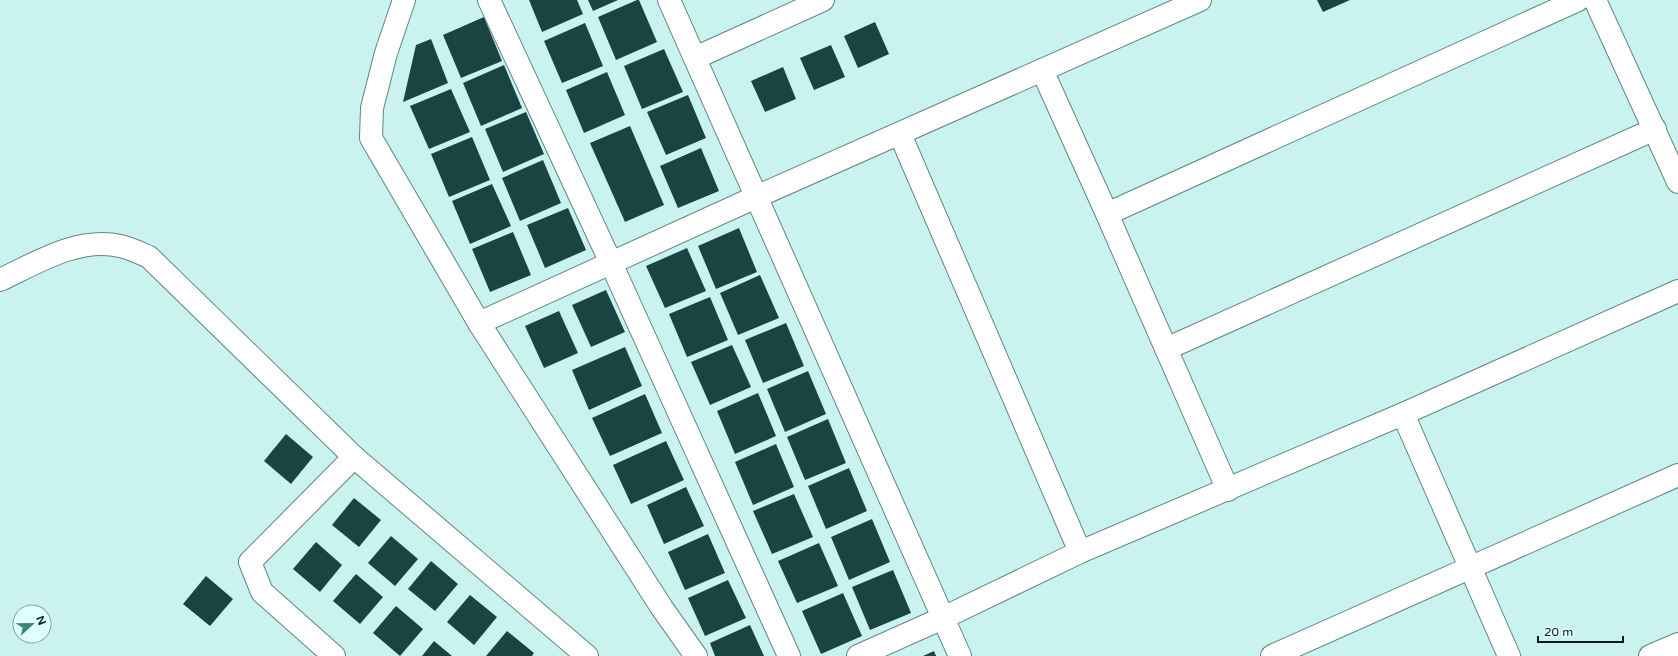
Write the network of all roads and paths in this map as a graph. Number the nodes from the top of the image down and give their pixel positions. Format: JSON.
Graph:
{"nodes":[{"id":1,"x":404,"y":0,"type":"edge"},
{"id":2,"x":489,"y":0,"type":"edge"},
{"id":3,"x":668,"y":0,"type":"edge"},
{"id":4,"x":823,"y":0,"type":"edge"},
{"id":5,"x":1200,"y":0,"type":"edge"},
{"id":6,"x":1578,"y":0,"type":"edge"},
{"id":7,"x":1595,"y":0,"type":"edge"},
{"id":8,"x":695,"y":58,"type":"junction"},
{"id":9,"x":1042,"y":70,"type":"junction"},
{"id":10,"x":1655,"y":129,"type":"junction"},
{"id":11,"x":900,"y":134,"type":"junction"},
{"id":12,"x":1678,"y":182,"type":"edge"},
{"id":13,"x":756,"y":197,"type":"junction"},
{"id":14,"x":1107,"y":214,"type":"junction"},
{"id":15,"x":611,"y":263,"type":"junction"},
{"id":16,"x":0,"y":280,"type":"edge"},
{"id":17,"x":1678,"y":291,"type":"edge"},
{"id":18,"x":479,"y":323,"type":"junction"},
{"id":19,"x":1166,"y":349,"type":"junction"},
{"id":20,"x":1403,"y":414,"type":"junction"},
{"id":21,"x":354,"y":457,"type":"junction"},
{"id":22,"x":1678,"y":475,"type":"edge"},
{"id":23,"x":1228,"y":490,"type":"junction"},
{"id":24,"x":1080,"y":552,"type":"junction"},
{"id":25,"x":1469,"y":568,"type":"junction"},
{"id":26,"x":943,"y":618,"type":"junction"},
{"id":27,"x":1678,"y":644,"type":"edge"},
{"id":28,"x":334,"y":656,"type":"edge"},
{"id":29,"x":587,"y":656,"type":"edge"},
{"id":30,"x":696,"y":656,"type":"edge"},
{"id":31,"x":789,"y":656,"type":"edge"},
{"id":32,"x":858,"y":656,"type":"edge"},
{"id":33,"x":960,"y":656,"type":"edge"},
{"id":34,"x":1272,"y":656,"type":"edge"},
{"id":35,"x":1509,"y":656,"type":"edge"},
{"id":36,"x":1650,"y":656,"type":"edge"}],
"edges":[{"from":1,"to":18,"type":"street"},
{"from":2,"to":15,"type":"street"},
{"from":3,"to":8,"type":"street"},
{"from":4,"to":8,"type":"street"},
{"from":5,"to":9,"type":"street"},
{"from":6,"to":14,"type":"street"},
{"from":7,"to":10,"type":"street"},
{"from":8,"to":13,"type":"street"},
{"from":9,"to":11,"type":"street"},
{"from":9,"to":14,"type":"street"},
{"from":10,"to":12,"type":"street"},
{"from":10,"to":19,"type":"street"},
{"from":11,"to":13,"type":"street"},
{"from":11,"to":24,"type":"street"},
{"from":13,"to":15,"type":"street"},
{"from":13,"to":26,"type":"street"},
{"from":14,"to":19,"type":"street"},
{"from":15,"to":18,"type":"street"},
{"from":15,"to":31,"type":"street"},
{"from":16,"to":21,"type":"street"},
{"from":17,"to":20,"type":"street"},
{"from":18,"to":30,"type":"street"},
{"from":19,"to":23,"type":"street"},
{"from":20,"to":23,"type":"street"},
{"from":20,"to":25,"type":"street"},
{"from":21,"to":28,"type":"street"},
{"from":21,"to":29,"type":"street"},
{"from":22,"to":25,"type":"street"},
{"from":23,"to":24,"type":"street"},
{"from":24,"to":26,"type":"street"},
{"from":25,"to":34,"type":"street"},
{"from":25,"to":35,"type":"street"},
{"from":26,"to":32,"type":"street"},
{"from":26,"to":33,"type":"street"},
{"from":27,"to":36,"type":"street"}]}
